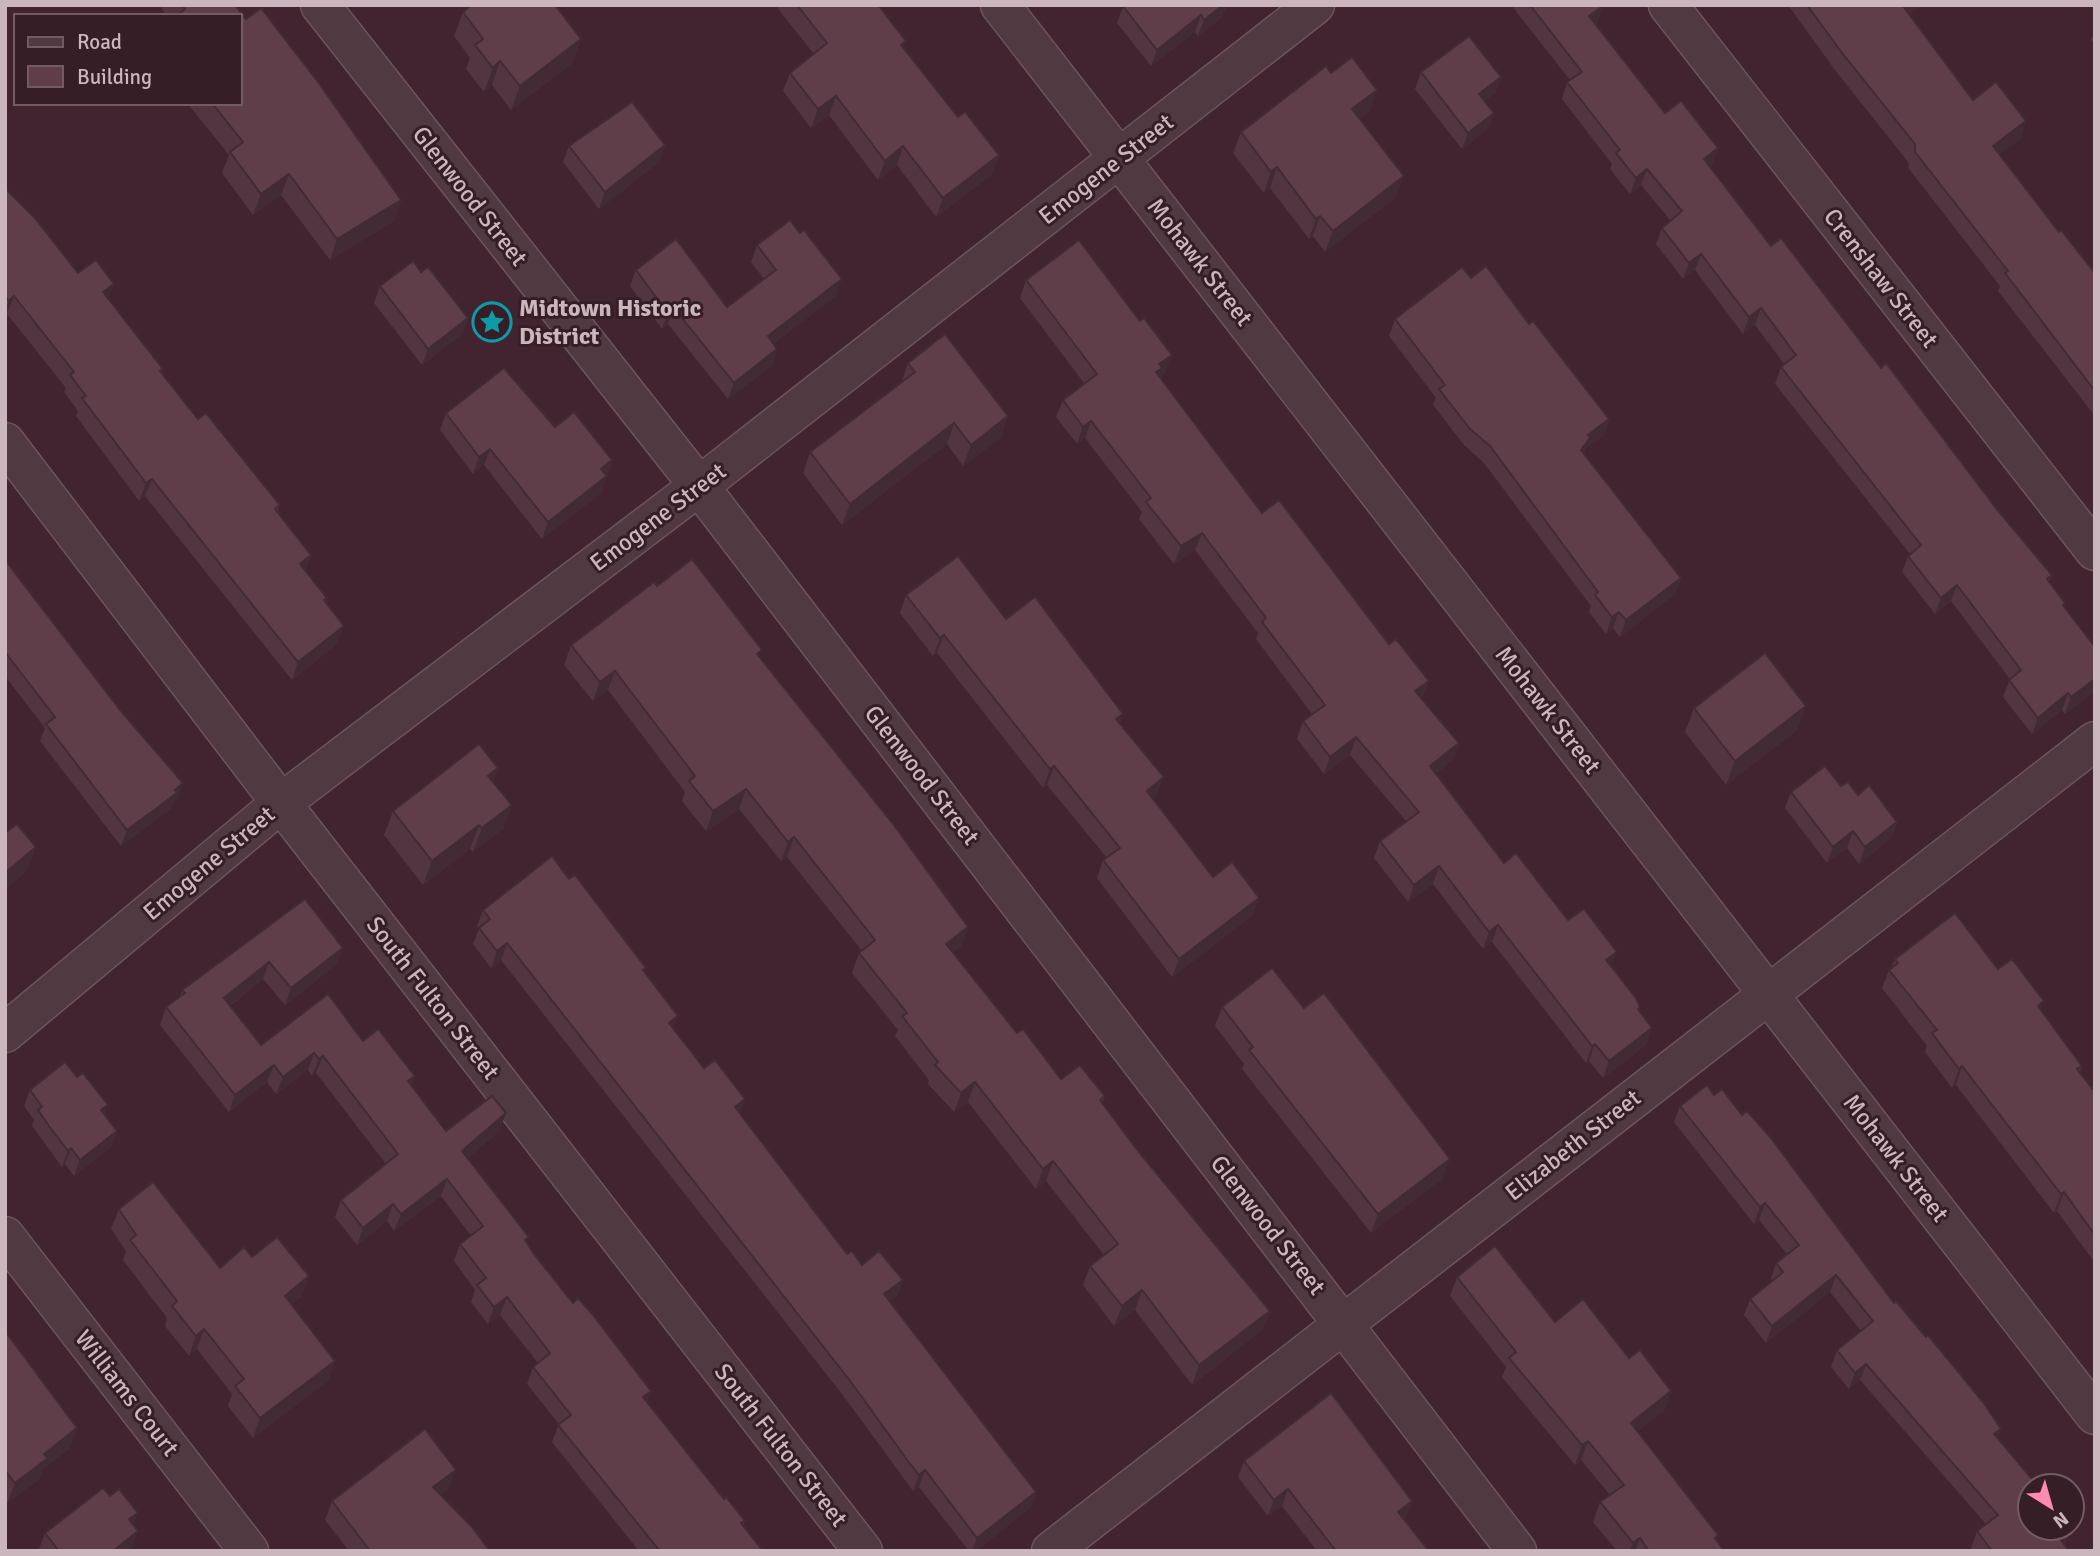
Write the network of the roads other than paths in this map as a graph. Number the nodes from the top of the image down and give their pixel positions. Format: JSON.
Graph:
{"nodes":[{"id":1,"x":320,"y":5,"type":"edge"},
{"id":2,"x":1000,"y":5,"type":"edge"},
{"id":3,"x":1315,"y":5,"type":"edge"},
{"id":4,"x":1668,"y":5,"type":"edge"},
{"id":5,"x":1119,"y":158,"type":"junction"},
{"id":6,"x":5,"y":442,"type":"edge"},
{"id":7,"x":699,"y":486,"type":"junction"},
{"id":8,"x":2095,"y":551,"type":"edge"},
{"id":9,"x":2095,"y":741,"type":"edge"},
{"id":10,"x":281,"y":803,"type":"junction"},
{"id":11,"x":1768,"y":993,"type":"junction"},
{"id":12,"x":5,"y":1033,"type":"edge"},
{"id":13,"x":5,"y":1236,"type":"edge"},
{"id":14,"x":1344,"y":1324,"type":"junction"},
{"id":15,"x":2095,"y":1415,"type":"edge"},
{"id":16,"x":249,"y":1551,"type":"edge"},
{"id":17,"x":863,"y":1551,"type":"edge"},
{"id":18,"x":1051,"y":1551,"type":"edge"},
{"id":19,"x":1517,"y":1551,"type":"edge"}],
"edges":[{"from":1,"to":7,"type":"street","name":"Glenwood Street"},
{"from":2,"to":5,"type":"street","name":"Mohawk Street"},
{"from":3,"to":5,"type":"street","name":"Emogene Street"},
{"from":4,"to":8,"type":"street","name":"Crenshaw Street"},
{"from":5,"to":7,"type":"street","name":"Emogene Street"},
{"from":5,"to":11,"type":"street","name":"Mohawk Street"},
{"from":6,"to":10,"type":"street","name":"South Fulton Street"},
{"from":7,"to":10,"type":"street","name":"Emogene Street"},
{"from":7,"to":14,"type":"street","name":"Glenwood Street"},
{"from":9,"to":11,"type":"street","name":"Elizabeth Street"},
{"from":10,"to":12,"type":"street","name":"Emogene Street"},
{"from":10,"to":17,"type":"street","name":"South Fulton Street"},
{"from":11,"to":14,"type":"street","name":"Elizabeth Street"},
{"from":11,"to":15,"type":"street","name":"Mohawk Street"},
{"from":13,"to":16,"type":"street","name":"Williams Court"},
{"from":14,"to":18,"type":"street","name":"Elizabeth Street"},
{"from":14,"to":19,"type":"street","name":"Glenwood Street"}]}
